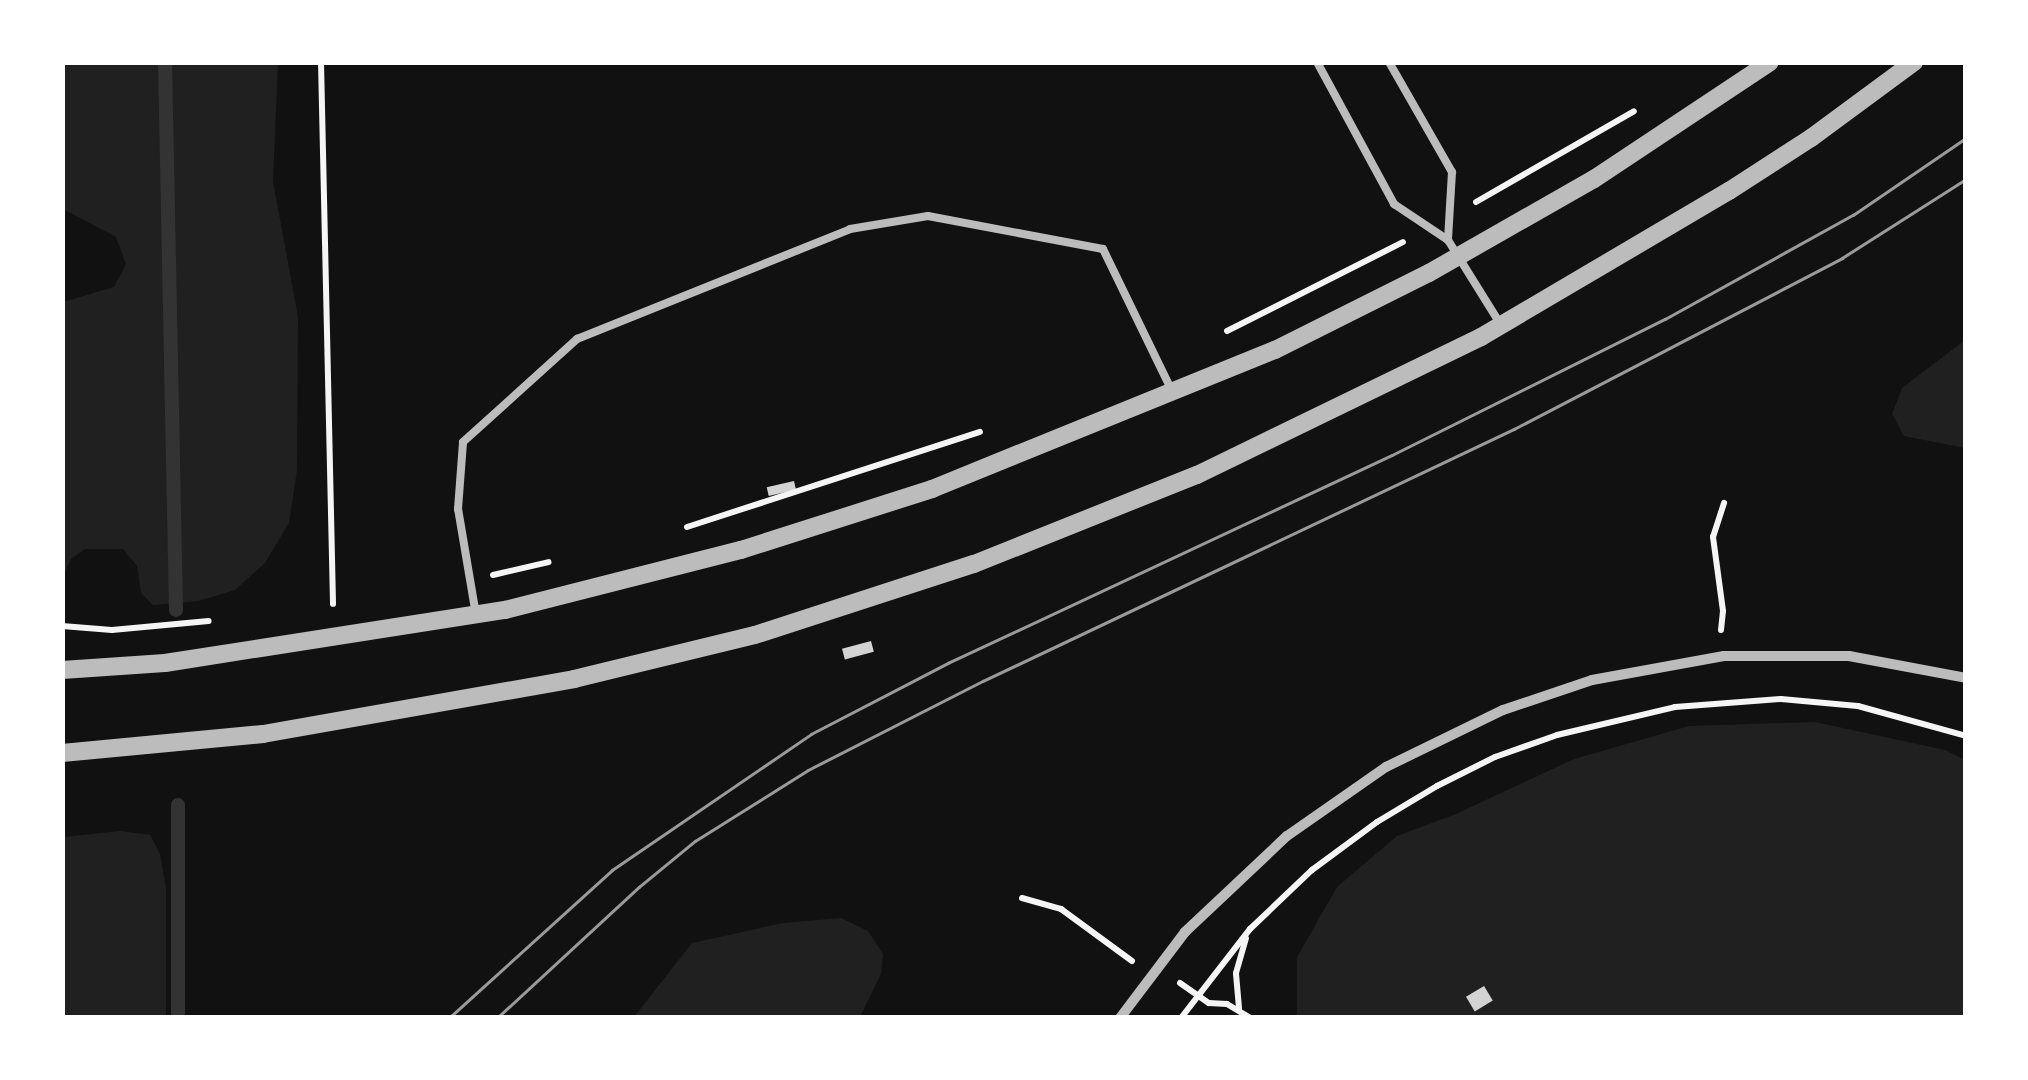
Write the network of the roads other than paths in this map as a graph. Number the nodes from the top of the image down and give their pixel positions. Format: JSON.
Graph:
{"nodes":[{"id":1,"x":1317,"y":62,"type":"edge"},
{"id":2,"x":1390,"y":62,"type":"edge"},
{"id":3,"x":1770,"y":62,"type":"edge"},
{"id":4,"x":1914,"y":62,"type":"edge"},
{"id":5,"x":1453,"y":247,"type":"junction"},
{"id":6,"x":1501,"y":325,"type":"junction"},
{"id":7,"x":1173,"y":393,"type":"junction"},
{"id":8,"x":476,"y":615,"type":"junction"},
{"id":9,"x":62,"y":670,"type":"edge"},
{"id":10,"x":1966,"y":678,"type":"edge"},
{"id":11,"x":62,"y":754,"type":"edge"},
{"id":12,"x":1120,"y":1018,"type":"edge"}],
"edges":[{"from":1,"to":5,"type":"lane"},
{"from":2,"to":5,"type":"lane"},
{"from":3,"to":5,"type":"street"},
{"from":4,"to":6,"type":"street"},
{"from":5,"to":6,"type":"lane"},
{"from":5,"to":7,"type":"street"},
{"from":6,"to":11,"type":"street"},
{"from":7,"to":8,"type":"street"},
{"from":7,"to":8,"type":"lane"},
{"from":8,"to":9,"type":"street"},
{"from":10,"to":12,"type":"street"}]}
